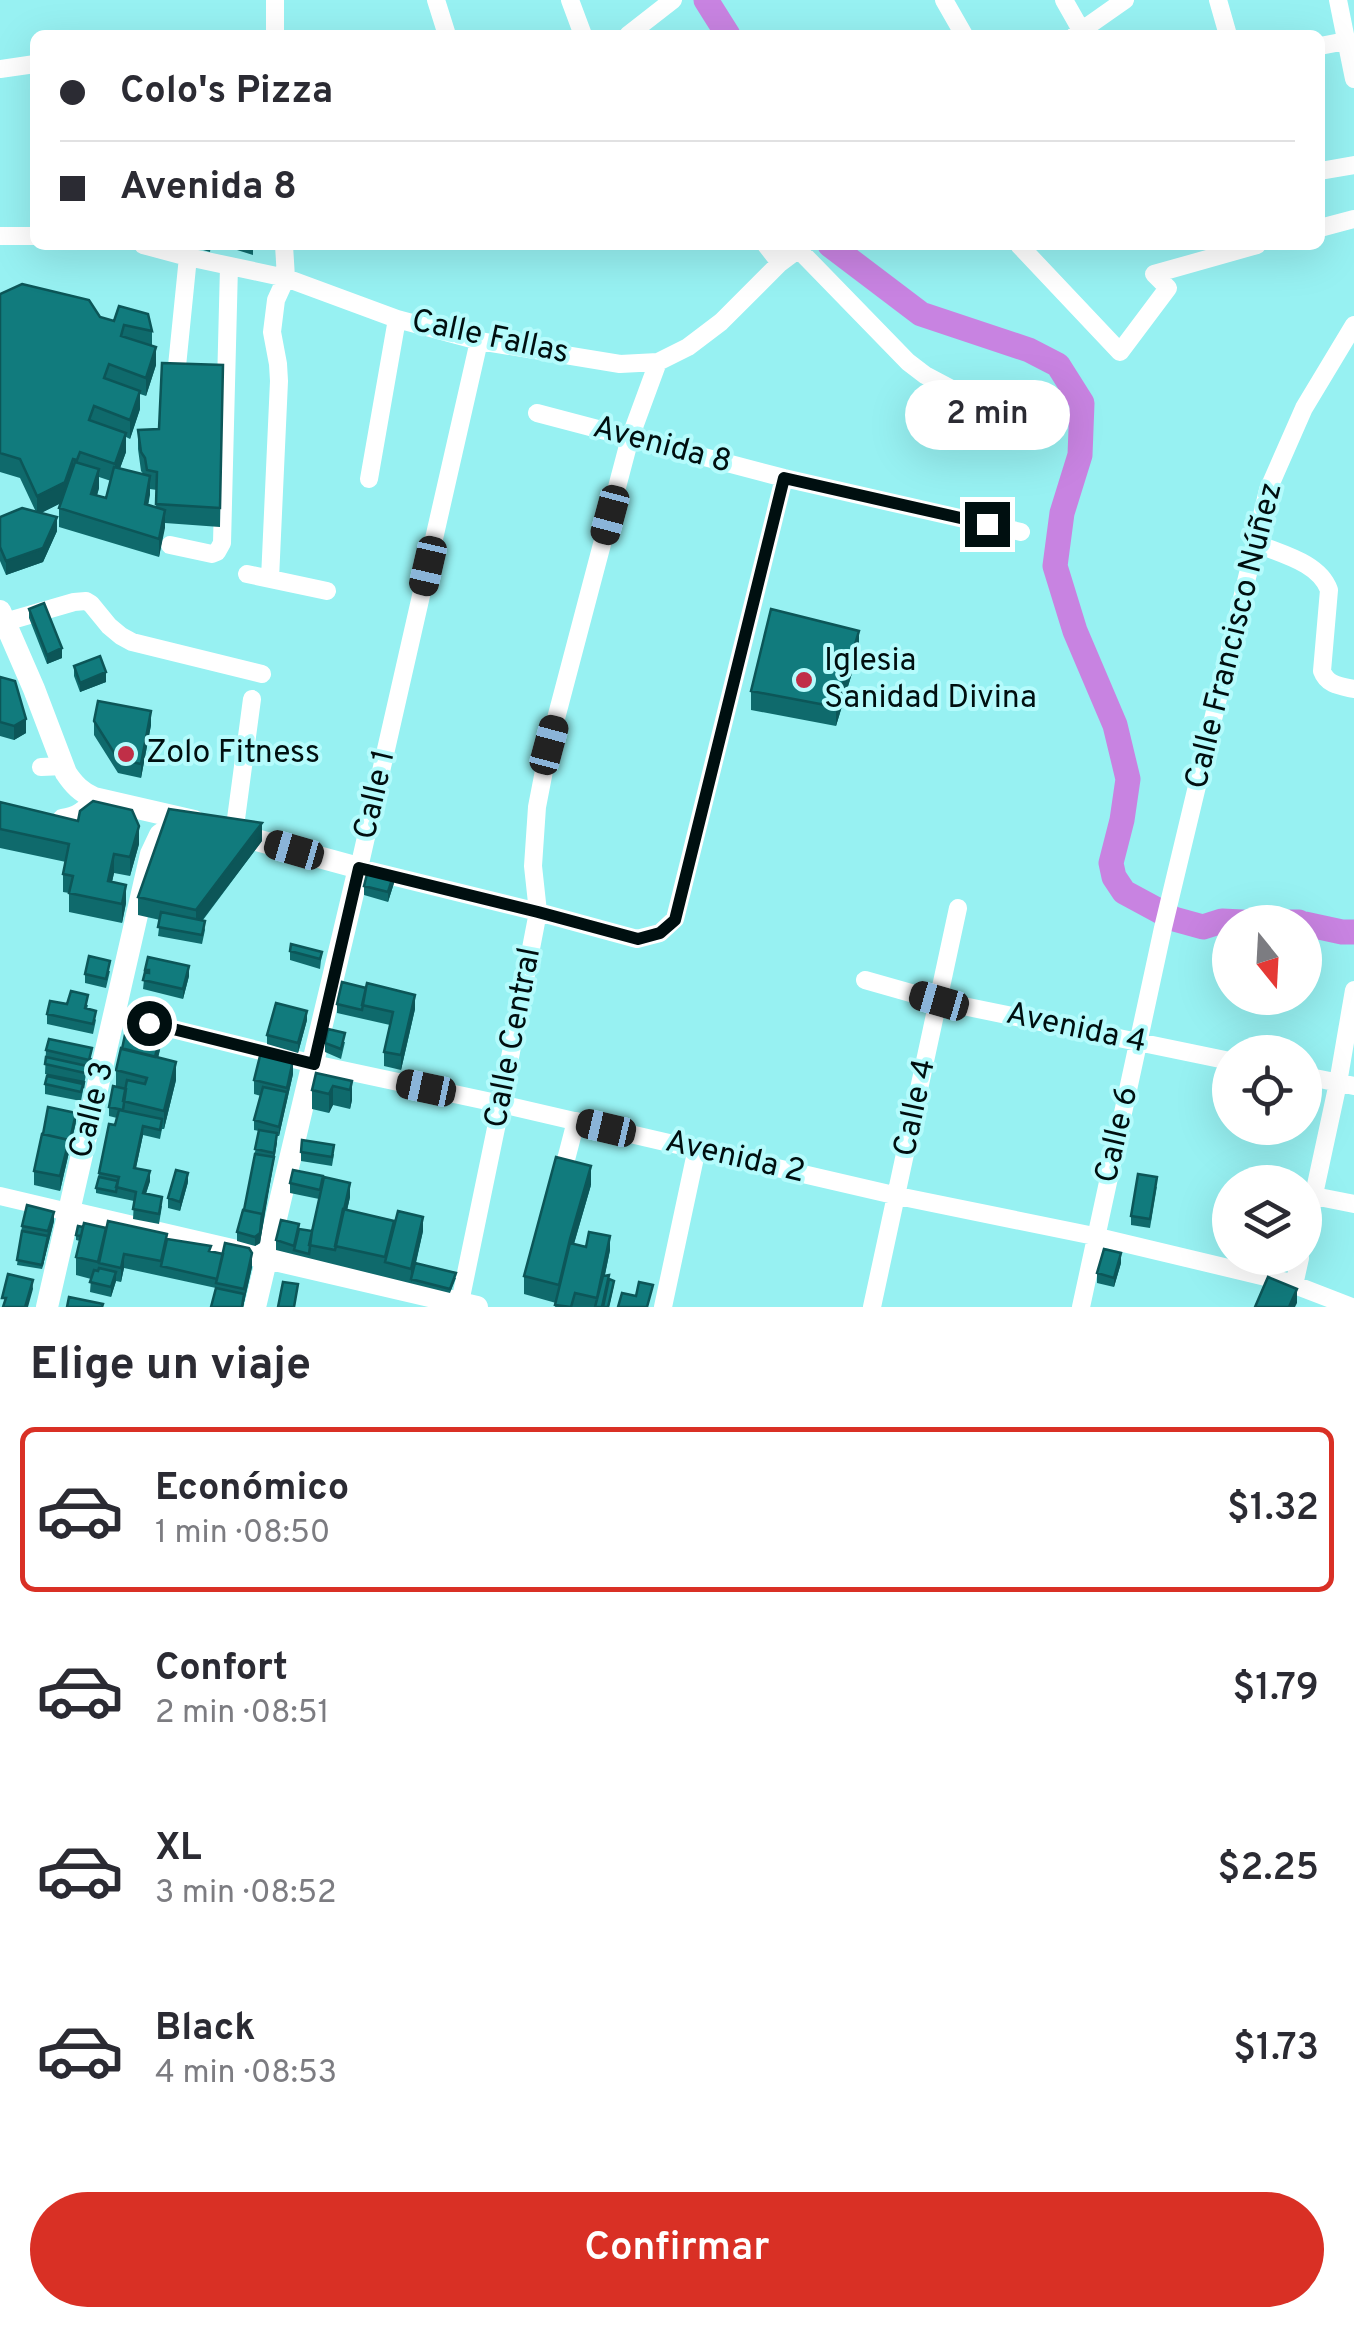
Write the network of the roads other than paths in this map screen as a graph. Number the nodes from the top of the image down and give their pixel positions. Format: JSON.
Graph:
{"nodes":[{"id":1,"x":275,"y":0,"type":"edge"},
{"id":2,"x":436,"y":0,"type":"edge"},
{"id":3,"x":570,"y":0,"type":"edge"},
{"id":4,"x":673,"y":0,"type":"edge"},
{"id":5,"x":944,"y":0,"type":"edge"},
{"id":6,"x":1064,"y":0,"type":"edge"},
{"id":7,"x":1125,"y":0,"type":"edge"},
{"id":8,"x":1218,"y":0,"type":"edge"},
{"id":9,"x":1338,"y":0,"type":"edge"},
{"id":10,"x":274,"y":30,"type":"edge"},
{"id":11,"x":445,"y":30,"type":"edge"},
{"id":12,"x":581,"y":30,"type":"edge"},
{"id":13,"x":634,"y":30,"type":"edge"},
{"id":14,"x":961,"y":30,"type":"edge"},
{"id":15,"x":1077,"y":30,"type":"edge"},
{"id":16,"x":1081,"y":30,"type":"edge"},
{"id":17,"x":1227,"y":30,"type":"edge"},
{"id":18,"x":1346,"y":40,"type":"junction"},
{"id":19,"x":1325,"y":45,"type":"edge"},
{"id":20,"x":30,"y":65,"type":"edge"},
{"id":21,"x":0,"y":69,"type":"edge"},
{"id":22,"x":1354,"y":79,"type":"edge"},
{"id":23,"x":1354,"y":166,"type":"edge"},
{"id":24,"x":1325,"y":171,"type":"edge"},
{"id":25,"x":1354,"y":219,"type":"edge"},
{"id":26,"x":1325,"y":227,"type":"edge"},
{"id":27,"x":0,"y":236,"type":"edge"},
{"id":28,"x":30,"y":236,"type":"edge"},
{"id":29,"x":173,"y":250,"type":"edge"},
{"id":30,"x":284,"y":250,"type":"edge"},
{"id":31,"x":770,"y":250,"type":"edge"},
{"id":32,"x":798,"y":250,"type":"edge"},
{"id":33,"x":805,"y":250,"type":"edge"},
{"id":34,"x":1024,"y":250,"type":"edge"},
{"id":35,"x":1222,"y":250,"type":"edge"},
{"id":36,"x":1189,"y":254,"type":"edge"},
{"id":37,"x":188,"y":257,"type":"junction"},
{"id":38,"x":780,"y":263,"type":"junction"},
{"id":39,"x":229,"y":266,"type":"junction"},
{"id":40,"x":286,"y":278,"type":"junction"},
{"id":41,"x":397,"y":319,"type":"junction"},
{"id":42,"x":1354,"y":325,"type":"edge"},
{"id":43,"x":479,"y":340,"type":"junction"},
{"id":44,"x":658,"y":362,"type":"junction"},
{"id":45,"x":176,"y":376,"type":"edge"},
{"id":46,"x":959,"y":392,"type":"dead end"},
{"id":47,"x":537,"y":413,"type":"dead end"},
{"id":48,"x":630,"y":438,"type":"junction"},
{"id":49,"x":784,"y":478,"type":"junction"},
{"id":50,"x":369,"y":479,"type":"dead end"},
{"id":51,"x":1021,"y":532,"type":"dead end"},
{"id":52,"x":1255,"y":543,"type":"junction"},
{"id":53,"x":170,"y":545,"type":"dead end"},
{"id":54,"x":247,"y":574,"type":"dead end"},
{"id":55,"x":270,"y":579,"type":"junction"},
{"id":56,"x":327,"y":591,"type":"dead end"},
{"id":57,"x":2,"y":616,"type":"edge"},
{"id":58,"x":262,"y":674,"type":"dead end"},
{"id":59,"x":1354,"y":689,"type":"edge"},
{"id":60,"x":252,"y":698,"type":"dead end"},
{"id":61,"x":82,"y":803,"type":"junction"},
{"id":62,"x":187,"y":819,"type":"junction"},
{"id":63,"x":234,"y":834,"type":"junction"},
{"id":64,"x":151,"y":854,"type":"junction"},
{"id":65,"x":359,"y":868,"type":"junction"},
{"id":66,"x":1169,"y":904,"type":"joint"},
{"id":67,"x":958,"y":908,"type":"dead end"},
{"id":68,"x":538,"y":912,"type":"junction"},
{"id":69,"x":865,"y":980,"type":"dead end"},
{"id":70,"x":1354,"y":990,"type":"edge"},
{"id":71,"x":939,"y":1001,"type":"junction"},
{"id":72,"x":116,"y":1015,"type":"junction"},
{"id":73,"x":1139,"y":1042,"type":"junction"},
{"id":74,"x":1212,"y":1057,"type":"edge"},
{"id":75,"x":314,"y":1064,"type":"junction"},
{"id":76,"x":1346,"y":1084,"type":"edge"},
{"id":77,"x":502,"y":1104,"type":"junction"},
{"id":78,"x":576,"y":1121,"type":"junction"},
{"id":79,"x":697,"y":1148,"type":"junction"},
{"id":80,"x":1322,"y":1168,"type":"edge"},
{"id":81,"x":562,"y":1174,"type":"edge"},
{"id":82,"x":0,"y":1196,"type":"edge"},
{"id":83,"x":898,"y":1196,"type":"junction"},
{"id":84,"x":1322,"y":1198,"type":"edge"},
{"id":85,"x":1354,"y":1204,"type":"edge"},
{"id":86,"x":68,"y":1212,"type":"junction"},
{"id":87,"x":1094,"y":1236,"type":"junction"},
{"id":88,"x":266,"y":1258,"type":"junction"},
{"id":89,"x":1296,"y":1275,"type":"edge"},
{"id":90,"x":1294,"y":1285,"type":"junction"},
{"id":91,"x":465,"y":1306,"type":"edge"},
{"id":92,"x":47,"y":1307,"type":"edge"},
{"id":93,"x":256,"y":1307,"type":"edge"},
{"id":94,"x":663,"y":1307,"type":"edge"},
{"id":95,"x":872,"y":1307,"type":"edge"},
{"id":96,"x":1080,"y":1307,"type":"edge"},
{"id":97,"x":1352,"y":1307,"type":"edge"}],
"edges":[{"from":1,"to":10,"type":"street"},
{"from":2,"to":11,"type":"street"},
{"from":3,"to":12,"type":"street"},
{"from":4,"to":13,"type":"street"},
{"from":5,"to":14,"type":"street"},
{"from":6,"to":15,"type":"street"},
{"from":7,"to":16,"type":"street"},
{"from":8,"to":17,"type":"street"},
{"from":9,"to":18,"type":"street"},
{"from":18,"to":19,"type":"street"},
{"from":18,"to":22,"type":"street"},
{"from":20,"to":21,"type":"street"},
{"from":23,"to":24,"type":"street"},
{"from":25,"to":26,"type":"street"},
{"from":27,"to":28,"type":"street"},
{"from":29,"to":37,"type":"street","name":"Calle Fallas"},
{"from":30,"to":40,"type":"street"},
{"from":31,"to":38,"type":"street"},
{"from":32,"to":38,"type":"street"},
{"from":33,"to":46,"type":"street"},
{"from":34,"to":36,"type":"street"},
{"from":35,"to":36,"type":"street"},
{"from":37,"to":39,"type":"street","name":"Calle Fallas"},
{"from":37,"to":45,"type":"street"},
{"from":38,"to":44,"type":"street"},
{"from":39,"to":40,"type":"street","name":"Calle Fallas"},
{"from":39,"to":53,"type":"street"},
{"from":40,"to":41,"type":"street","name":"Calle Fallas"},
{"from":40,"to":55,"type":"street"},
{"from":41,"to":43,"type":"street","name":"Calle Fallas"},
{"from":41,"to":50,"type":"street"},
{"from":42,"to":52,"type":"street","name":"Calle Francisco Núñez"},
{"from":43,"to":44,"type":"street","name":"Calle Fallas"},
{"from":43,"to":65,"type":"street","name":"Calle 1"},
{"from":44,"to":48,"type":"street","name":"Calle Central"},
{"from":47,"to":48,"type":"street","name":"Avenida 8"},
{"from":48,"to":49,"type":"street","name":"Avenida 8"},
{"from":48,"to":68,"type":"street","name":"Calle Central"},
{"from":49,"to":51,"type":"street","name":"Avenida 8"},
{"from":49,"to":68,"type":"street"},
{"from":52,"to":59,"type":"street"},
{"from":52,"to":66,"type":"street","name":"Calle Francisco Núñez"},
{"from":54,"to":55,"type":"street"},
{"from":55,"to":56,"type":"street"},
{"from":57,"to":58,"type":"street"},
{"from":57,"to":61,"type":"main road"},
{"from":60,"to":63,"type":"street"},
{"from":61,"to":62,"type":"main road"},
{"from":61,"to":64,"type":"main road"},
{"from":62,"to":63,"type":"main road"},
{"from":62,"to":64,"type":"main road"},
{"from":63,"to":65,"type":"main road"},
{"from":64,"to":72,"type":"main road","name":"Calle 3"},
{"from":65,"to":68,"type":"street"},
{"from":65,"to":75,"type":"main road","name":"Calle 1"},
{"from":66,"to":73,"type":"street","name":"Calle 6"},
{"from":67,"to":71,"type":"street","name":"Calle 4"},
{"from":68,"to":77,"type":"street","name":"Calle Central"},
{"from":69,"to":71,"type":"street","name":"Avenida 4"},
{"from":70,"to":76,"type":"street"},
{"from":71,"to":73,"type":"street","name":"Avenida 4"},
{"from":71,"to":83,"type":"street","name":"Calle 4"},
{"from":72,"to":75,"type":"street","name":"Avenida 2"},
{"from":72,"to":86,"type":"main road","name":"Calle 3"},
{"from":73,"to":74,"type":"street","name":"Avenida 4"},
{"from":73,"to":87,"type":"street","name":"Calle 6"},
{"from":75,"to":77,"type":"street","name":"Avenida 2"},
{"from":75,"to":88,"type":"main road","name":"Calle 1"},
{"from":76,"to":80,"type":"street"},
{"from":77,"to":78,"type":"street","name":"Avenida 2"},
{"from":77,"to":91,"type":"street","name":"Calle Central"},
{"from":78,"to":79,"type":"street","name":"Avenida 2"},
{"from":78,"to":81,"type":"street"},
{"from":79,"to":83,"type":"street","name":"Avenida 2"},
{"from":79,"to":94,"type":"street"},
{"from":82,"to":86,"type":"street"},
{"from":83,"to":87,"type":"street","name":"Avenida 2"},
{"from":83,"to":95,"type":"street","name":"Calle 4"},
{"from":84,"to":85,"type":"street"},
{"from":86,"to":88,"type":"main road"},
{"from":86,"to":92,"type":"main road","name":"Calle 3"},
{"from":87,"to":90,"type":"street","name":"Avenida 2"},
{"from":87,"to":96,"type":"street","name":"Calle 6"},
{"from":88,"to":91,"type":"main road"},
{"from":88,"to":93,"type":"main road","name":"Calle 1"},
{"from":89,"to":90,"type":"street"},
{"from":90,"to":97,"type":"street","name":"Avenida 2"}]}
